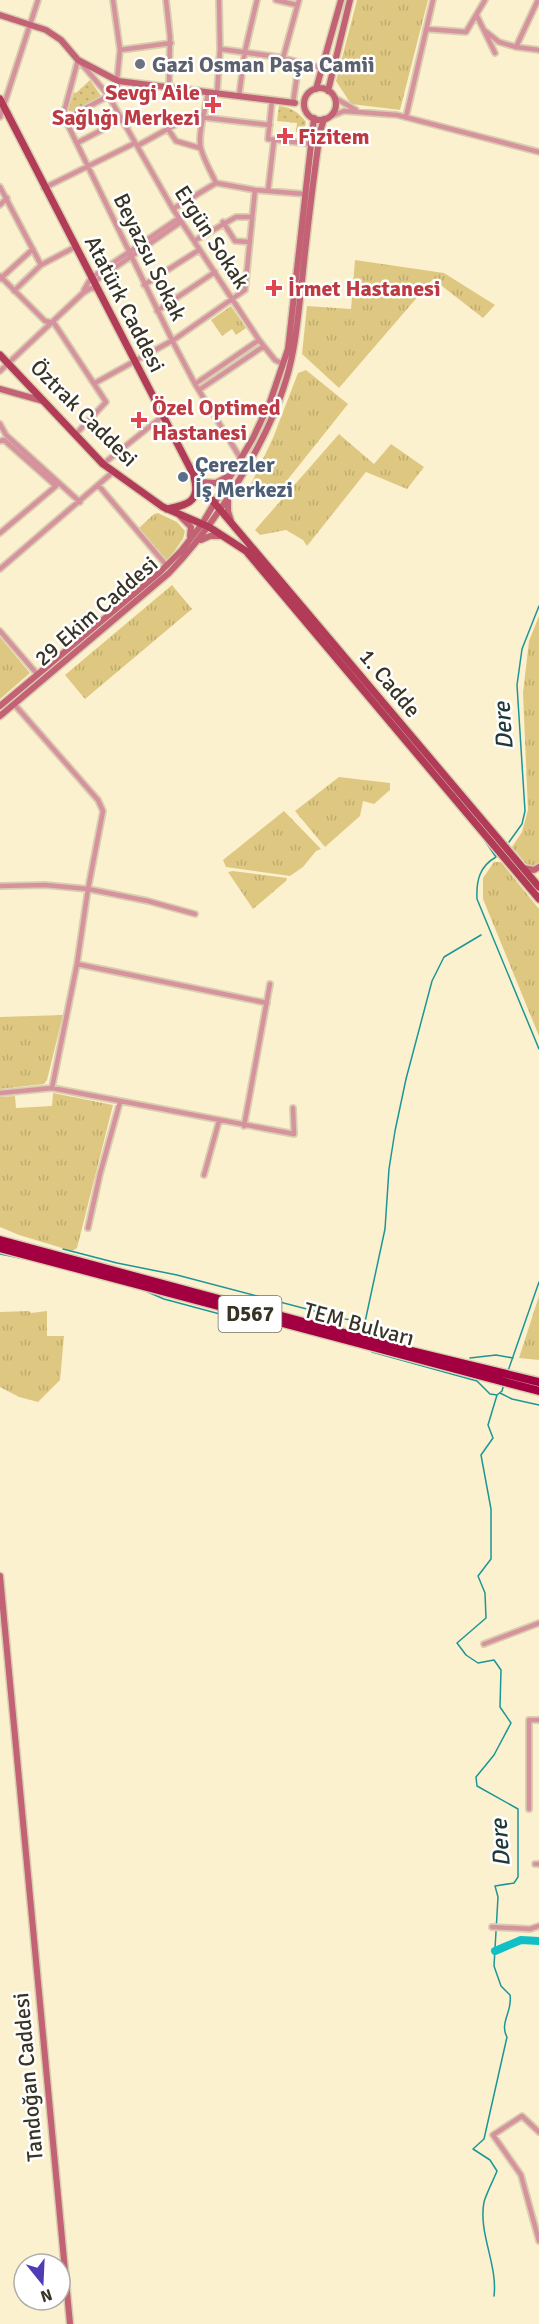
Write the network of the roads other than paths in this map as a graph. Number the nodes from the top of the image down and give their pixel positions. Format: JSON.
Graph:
{"nodes":[{"id":1,"x":38,"y":0,"type":"edge"},
{"id":2,"x":113,"y":0,"type":"edge"},
{"id":3,"x":166,"y":0,"type":"edge"},
{"id":4,"x":219,"y":0,"type":"edge"},
{"id":5,"x":257,"y":0,"type":"edge"},
{"id":6,"x":276,"y":0,"type":"edge"},
{"id":7,"x":340,"y":0,"type":"edge"},
{"id":8,"x":350,"y":0,"type":"edge"},
{"id":9,"x":433,"y":0,"type":"edge"},
{"id":10,"x":485,"y":0,"type":"edge"},
{"id":11,"x":538,"y":0,"type":"edge"},
{"id":12,"x":298,"y":3,"type":"edge"},
{"id":13,"x":0,"y":15,"type":"edge"},
{"id":14,"x":477,"y":16,"type":"junction"},
{"id":15,"x":30,"y":23,"type":"junction"},
{"id":16,"x":426,"y":29,"type":"junction"},
{"id":17,"x":484,"y":30,"type":"junction"},
{"id":18,"x":171,"y":44,"type":"junction"},
{"id":19,"x":516,"y":47,"type":"junction"},
{"id":20,"x":220,"y":49,"type":"junction"},
{"id":21,"x":120,"y":50,"type":"junction"},
{"id":22,"x":539,"y":50,"type":"edge"},
{"id":23,"x":245,"y":51,"type":"junction"},
{"id":24,"x":495,"y":53,"type":"dead end"},
{"id":25,"x":284,"y":58,"type":"junction"},
{"id":26,"x":78,"y":60,"type":"junction"},
{"id":27,"x":299,"y":62,"type":"junction"},
{"id":28,"x":321,"y":68,"type":"junction"},
{"id":29,"x":110,"y":76,"type":"junction"},
{"id":30,"x":118,"y":82,"type":"junction"},
{"id":31,"x":99,"y":85,"type":"junction"},
{"id":32,"x":169,"y":88,"type":"junction"},
{"id":33,"x":316,"y":89,"type":"junction"},
{"id":34,"x":328,"y":90,"type":"junction"},
{"id":35,"x":208,"y":93,"type":"junction"},
{"id":36,"x":111,"y":94,"type":"junction"},
{"id":37,"x":217,"y":94,"type":"junction"},
{"id":38,"x":308,"y":94,"type":"junction"},
{"id":39,"x":239,"y":96,"type":"junction"},
{"id":40,"x":335,"y":98,"type":"junction"},
{"id":41,"x":272,"y":100,"type":"junction"},
{"id":42,"x":2,"y":103,"type":"edge"},
{"id":43,"x":294,"y":103,"type":"junction"},
{"id":44,"x":358,"y":111,"type":"junction"},
{"id":45,"x":307,"y":112,"type":"junction"},
{"id":46,"x":0,"y":117,"type":"edge"},
{"id":47,"x":205,"y":117,"type":"junction"},
{"id":48,"x":406,"y":117,"type":"junction"},
{"id":49,"x":314,"y":118,"type":"junction"},
{"id":50,"x":327,"y":118,"type":"junction"},
{"id":51,"x":65,"y":119,"type":"junction"},
{"id":52,"x":122,"y":120,"type":"junction"},
{"id":53,"x":270,"y":125,"type":"junction"},
{"id":54,"x":168,"y":129,"type":"junction"},
{"id":55,"x":274,"y":140,"type":"junction"},
{"id":56,"x":76,"y":143,"type":"junction"},
{"id":57,"x":311,"y":144,"type":"junction"},
{"id":58,"x":136,"y":145,"type":"junction"},
{"id":59,"x":200,"y":148,"type":"junction"},
{"id":60,"x":539,"y":152,"type":"edge"},
{"id":61,"x":87,"y":167,"type":"junction"},
{"id":62,"x":216,"y":183,"type":"junction"},
{"id":63,"x":0,"y":187,"type":"edge"},
{"id":64,"x":45,"y":188,"type":"junction"},
{"id":65,"x":255,"y":190,"type":"junction"},
{"id":66,"x":268,"y":191,"type":"junction"},
{"id":67,"x":305,"y":194,"type":"junction"},
{"id":68,"x":7,"y":198,"type":"junction"},
{"id":69,"x":0,"y":205,"type":"edge"},
{"id":70,"x":173,"y":209,"type":"junction"},
{"id":71,"x":252,"y":217,"type":"junction"},
{"id":72,"x":180,"y":220,"type":"junction"},
{"id":73,"x":223,"y":222,"type":"junction"},
{"id":74,"x":194,"y":241,"type":"junction"},
{"id":75,"x":250,"y":242,"type":"junction"},
{"id":76,"x":75,"y":247,"type":"junction"},
{"id":77,"x":33,"y":249,"type":"junction"},
{"id":78,"x":200,"y":250,"type":"junction"},
{"id":79,"x":131,"y":253,"type":"junction"},
{"id":80,"x":41,"y":265,"type":"junction"},
{"id":81,"x":215,"y":272,"type":"junction"},
{"id":82,"x":0,"y":278,"type":"edge"},
{"id":83,"x":94,"y":283,"type":"junction"},
{"id":84,"x":144,"y":285,"type":"junction"},
{"id":85,"x":14,"y":291,"type":"junction"},
{"id":86,"x":83,"y":292,"type":"junction"},
{"id":87,"x":233,"y":300,"type":"junction"},
{"id":88,"x":157,"y":311,"type":"junction"},
{"id":89,"x":49,"y":323,"type":"junction"},
{"id":90,"x":172,"y":340,"type":"junction"},
{"id":91,"x":259,"y":340,"type":"junction"},
{"id":92,"x":264,"y":346,"type":"junction"},
{"id":93,"x":0,"y":356,"type":"edge"},
{"id":94,"x":134,"y":360,"type":"junction"},
{"id":95,"x":8,"y":364,"type":"junction"},
{"id":96,"x":287,"y":364,"type":"junction"},
{"id":97,"x":0,"y":371,"type":"edge"},
{"id":98,"x":95,"y":383,"type":"junction"},
{"id":99,"x":195,"y":384,"type":"junction"},
{"id":100,"x":0,"y":389,"type":"edge"},
{"id":101,"x":199,"y":390,"type":"junction"},
{"id":102,"x":46,"y":403,"type":"junction"},
{"id":103,"x":163,"y":416,"type":"junction"},
{"id":104,"x":0,"y":424,"type":"edge"},
{"id":105,"x":264,"y":427,"type":"junction"},
{"id":106,"x":6,"y":435,"type":"junction"},
{"id":107,"x":75,"y":435,"type":"junction"},
{"id":108,"x":0,"y":436,"type":"edge"},
{"id":109,"x":0,"y":441,"type":"edge"},
{"id":110,"x":241,"y":459,"type":"junction"},
{"id":111,"x":103,"y":464,"type":"junction"},
{"id":112,"x":191,"y":470,"type":"junction"},
{"id":113,"x":113,"y":472,"type":"junction"},
{"id":114,"x":232,"y":474,"type":"junction"},
{"id":115,"x":199,"y":482,"type":"junction"},
{"id":116,"x":99,"y":486,"type":"junction"},
{"id":117,"x":230,"y":492,"type":"junction"},
{"id":118,"x":80,"y":502,"type":"junction"},
{"id":119,"x":217,"y":506,"type":"junction"},
{"id":120,"x":167,"y":509,"type":"junction"},
{"id":121,"x":179,"y":515,"type":"junction"},
{"id":122,"x":232,"y":524,"type":"junction"},
{"id":123,"x":205,"y":525,"type":"junction"},
{"id":124,"x":0,"y":533,"type":"edge"},
{"id":125,"x":226,"y":537,"type":"junction"},
{"id":126,"x":189,"y":541,"type":"junction"},
{"id":127,"x":197,"y":541,"type":"junction"},
{"id":128,"x":167,"y":566,"type":"junction"},
{"id":129,"x":0,"y":569,"type":"edge"},
{"id":130,"x":0,"y":631,"type":"edge"},
{"id":131,"x":38,"y":675,"type":"junction"},
{"id":132,"x":14,"y":704,"type":"junction"},
{"id":133,"x":0,"y":706,"type":"edge"},
{"id":134,"x":0,"y":716,"type":"edge"},
{"id":135,"x":496,"y":842,"type":"junction"},
{"id":136,"x":505,"y":852,"type":"junction"},
{"id":137,"x":539,"y":867,"type":"edge"},
{"id":138,"x":523,"y":868,"type":"junction"},
{"id":139,"x":0,"y":886,"type":"edge"},
{"id":140,"x":539,"y":886,"type":"edge"},
{"id":141,"x":88,"y":889,"type":"junction"},
{"id":142,"x":539,"y":899,"type":"edge"},
{"id":143,"x":195,"y":914,"type":"dead end"},
{"id":144,"x":77,"y":964,"type":"junction"},
{"id":145,"x":270,"y":984,"type":"dead end"},
{"id":146,"x":267,"y":1004,"type":"junction"},
{"id":147,"x":52,"y":1088,"type":"junction"},
{"id":148,"x":0,"y":1093,"type":"edge"},
{"id":149,"x":120,"y":1102,"type":"junction"},
{"id":150,"x":293,"y":1108,"type":"dead end"},
{"id":151,"x":219,"y":1121,"type":"junction"},
{"id":152,"x":244,"y":1126,"type":"junction"},
{"id":153,"x":204,"y":1175,"type":"dead end"},
{"id":154,"x":88,"y":1228,"type":"dead end"},
{"id":155,"x":2,"y":1244,"type":"edge"},
{"id":156,"x":499,"y":1376,"type":"junction"},
{"id":157,"x":536,"y":1385,"type":"edge"},
{"id":158,"x":0,"y":1576,"type":"edge"},
{"id":159,"x":539,"y":1623,"type":"edge"},
{"id":160,"x":484,"y":1644,"type":"dead end"},
{"id":161,"x":539,"y":1720,"type":"edge"},
{"id":162,"x":529,"y":1809,"type":"dead end"},
{"id":163,"x":539,"y":1926,"type":"edge"},
{"id":164,"x":492,"y":1927,"type":"dead end"},
{"id":165,"x":539,"y":2132,"type":"edge"},
{"id":166,"x":539,"y":2239,"type":"edge"},
{"id":167,"x":70,"y":2324,"type":"edge"}],
"edges":[{"from":1,"to":15,"type":"street"},
{"from":2,"to":21,"type":"street"},
{"from":3,"to":18,"type":"street"},
{"from":4,"to":20,"type":"street"},
{"from":5,"to":23,"type":"street"},
{"from":6,"to":12,"type":"street"},
{"from":7,"to":28,"type":"main road"},
{"from":8,"to":34,"type":"main road"},
{"from":9,"to":16,"type":"street"},
{"from":10,"to":14,"type":"street"},
{"from":11,"to":19,"type":"street"},
{"from":12,"to":25,"type":"street"},
{"from":13,"to":15,"type":"main road"},
{"from":14,"to":16,"type":"street"},
{"from":14,"to":17,"type":"street"},
{"from":15,"to":26,"type":"main road"},
{"from":15,"to":42,"type":"street"},
{"from":16,"to":48,"type":"street"},
{"from":17,"to":19,"type":"street"},
{"from":17,"to":24,"type":"street"},
{"from":18,"to":21,"type":"street"},
{"from":18,"to":32,"type":"street"},
{"from":19,"to":22,"type":"street"},
{"from":20,"to":23,"type":"street"},
{"from":20,"to":37,"type":"street"},
{"from":21,"to":30,"type":"street"},
{"from":23,"to":25,"type":"street"},
{"from":23,"to":39,"type":"street"},
{"from":25,"to":27,"type":"street"},
{"from":26,"to":29,"type":"main road"},
{"from":26,"to":31,"type":"street","name":"Ergün Sokak"},
{"from":26,"to":51,"type":"street"},
{"from":27,"to":28,"type":"street"},
{"from":27,"to":43,"type":"street"},
{"from":28,"to":33,"type":"main road"},
{"from":29,"to":30,"type":"main road"},
{"from":29,"to":31,"type":"street"},
{"from":30,"to":32,"type":"main road"},
{"from":30,"to":36,"type":"street"},
{"from":31,"to":36,"type":"street","name":"Ergün Sokak"},
{"from":32,"to":35,"type":"main road"},
{"from":33,"to":34,"type":"main road"},
{"from":33,"to":38,"type":"main road"},
{"from":34,"to":40,"type":"main road"},
{"from":35,"to":37,"type":"main road"},
{"from":35,"to":47,"type":"street"},
{"from":36,"to":51,"type":"street"},
{"from":36,"to":52,"type":"street","name":"Ergün Sokak"},
{"from":37,"to":39,"type":"main road"},
{"from":38,"to":43,"type":"main road"},
{"from":38,"to":45,"type":"main road"},
{"from":39,"to":41,"type":"main road"},
{"from":40,"to":44,"type":"street"},
{"from":40,"to":50,"type":"main road"},
{"from":41,"to":43,"type":"main road"},
{"from":41,"to":53,"type":"street"},
{"from":42,"to":46,"type":"street"},
{"from":42,"to":64,"type":"main road","name":"Atatürk Caddesi"},
{"from":43,"to":45,"type":"main road"},
{"from":44,"to":48,"type":"street"},
{"from":44,"to":50,"type":"street"},
{"from":45,"to":49,"type":"main road"},
{"from":47,"to":53,"type":"street"},
{"from":47,"to":54,"type":"street"},
{"from":47,"to":59,"type":"street"},
{"from":48,"to":60,"type":"street"},
{"from":49,"to":50,"type":"main road"},
{"from":49,"to":57,"type":"main road"},
{"from":50,"to":96,"type":"main road"},
{"from":51,"to":56,"type":"street","name":"Beyazsu Sokak"},
{"from":52,"to":56,"type":"street"},
{"from":52,"to":58,"type":"street","name":"Ergün Sokak"},
{"from":53,"to":55,"type":"street"},
{"from":54,"to":58,"type":"street"},
{"from":54,"to":59,"type":"street"},
{"from":55,"to":57,"type":"street"},
{"from":55,"to":66,"type":"street"},
{"from":56,"to":61,"type":"street","name":"Beyazsu Sokak"},
{"from":57,"to":67,"type":"main road"},
{"from":58,"to":61,"type":"street"},
{"from":58,"to":70,"type":"street","name":"Ergün Sokak"},
{"from":59,"to":62,"type":"street"},
{"from":61,"to":64,"type":"street"},
{"from":61,"to":79,"type":"street","name":"Beyazsu Sokak"},
{"from":62,"to":65,"type":"street"},
{"from":62,"to":70,"type":"street"},
{"from":63,"to":68,"type":"street"},
{"from":64,"to":76,"type":"main road","name":"Atatürk Caddesi"},
{"from":65,"to":66,"type":"street"},
{"from":65,"to":71,"type":"street"},
{"from":66,"to":67,"type":"street"},
{"from":67,"to":96,"type":"main road"},
{"from":68,"to":69,"type":"street"},
{"from":68,"to":77,"type":"street"},
{"from":70,"to":72,"type":"street","name":"Ergün Sokak"},
{"from":71,"to":73,"type":"street"},
{"from":71,"to":75,"type":"street"},
{"from":72,"to":74,"type":"street","name":"Ergün Sokak"},
{"from":72,"to":79,"type":"street"},
{"from":73,"to":74,"type":"street"},
{"from":73,"to":75,"type":"street"},
{"from":74,"to":78,"type":"street","name":"Ergün Sokak"},
{"from":75,"to":87,"type":"street"},
{"from":76,"to":80,"type":"street"},
{"from":76,"to":83,"type":"main road","name":"Atatürk Caddesi"},
{"from":77,"to":80,"type":"street"},
{"from":77,"to":82,"type":"street"},
{"from":78,"to":81,"type":"street","name":"Ergün Sokak"},
{"from":78,"to":84,"type":"street"},
{"from":79,"to":83,"type":"street"},
{"from":79,"to":84,"type":"street","name":"Beyazsu Sokak"},
{"from":80,"to":85,"type":"street"},
{"from":81,"to":87,"type":"street","name":"Ergün Sokak"},
{"from":81,"to":88,"type":"street"},
{"from":82,"to":85,"type":"street"},
{"from":83,"to":86,"type":"street"},
{"from":83,"to":86,"type":"street"},
{"from":83,"to":94,"type":"main road","name":"Atatürk Caddesi"},
{"from":84,"to":88,"type":"street","name":"Beyazsu Sokak"},
{"from":85,"to":89,"type":"street"},
{"from":86,"to":89,"type":"street"},
{"from":87,"to":90,"type":"street"},
{"from":87,"to":91,"type":"street","name":"Ergün Sokak"},
{"from":88,"to":90,"type":"street","name":"Beyazsu Sokak"},
{"from":89,"to":95,"type":"street"},
{"from":89,"to":98,"type":"street"},
{"from":90,"to":94,"type":"street"},
{"from":90,"to":99,"type":"street","name":"Beyazsu Sokak"},
{"from":91,"to":92,"type":"street","name":"Ergün Sokak"},
{"from":91,"to":99,"type":"street"},
{"from":92,"to":96,"type":"street","name":"Ergün Sokak"},
{"from":92,"to":101,"type":"street"},
{"from":93,"to":95,"type":"main road","name":"Öztrak Caddesi"},
{"from":94,"to":98,"type":"street"},
{"from":94,"to":103,"type":"main road","name":"Atatürk Caddesi"},
{"from":95,"to":97,"type":"street"},
{"from":95,"to":102,"type":"main road","name":"Öztrak Caddesi"},
{"from":96,"to":105,"type":"main road"},
{"from":98,"to":107,"type":"street"},
{"from":99,"to":101,"type":"street","name":"Beyazsu Sokak"},
{"from":100,"to":102,"type":"main road"},
{"from":101,"to":110,"type":"street","name":"Beyazsu Sokak"},
{"from":102,"to":107,"type":"main road","name":"Öztrak Caddesi"},
{"from":103,"to":111,"type":"street"},
{"from":103,"to":112,"type":"main road","name":"Atatürk Caddesi"},
{"from":104,"to":106,"type":"street"},
{"from":105,"to":110,"type":"main road"},
{"from":105,"to":117,"type":"main road"},
{"from":106,"to":108,"type":"street"},
{"from":106,"to":118,"type":"street"},
{"from":107,"to":111,"type":"main road","name":"Öztrak Caddesi"},
{"from":109,"to":124,"type":"street"},
{"from":110,"to":114,"type":"main road"},
{"from":111,"to":113,"type":"main road","name":"Öztrak Caddesi"},
{"from":112,"to":115,"type":"main road","name":"Atatürk Caddesi"},
{"from":112,"to":120,"type":"main road"},
{"from":113,"to":116,"type":"street"},
{"from":113,"to":120,"type":"main road","name":"Öztrak Caddesi"},
{"from":114,"to":115,"type":"main road"},
{"from":114,"to":119,"type":"main road"},
{"from":115,"to":119,"type":"main road","name":"Atatürk Caddesi"},
{"from":116,"to":118,"type":"street"},
{"from":116,"to":128,"type":"street"},
{"from":117,"to":119,"type":"main road"},
{"from":117,"to":122,"type":"main road"},
{"from":118,"to":129,"type":"street"},
{"from":119,"to":122,"type":"main road","name":"1. Cadde"},
{"from":119,"to":123,"type":"main road"},
{"from":120,"to":121,"type":"main road","name":"Öztrak Caddesi"},
{"from":121,"to":123,"type":"main road","name":"Öztrak Caddesi"},
{"from":121,"to":126,"type":"main road"},
{"from":122,"to":135,"type":"main road","name":"1. Cadde"},
{"from":123,"to":125,"type":"main road","name":"1. Cadde"},
{"from":123,"to":126,"type":"main road","name":"29 Ekim Caddesi"},
{"from":123,"to":127,"type":"main road","name":"29 Ekim Caddesi"},
{"from":125,"to":127,"type":"main road"},
{"from":125,"to":135,"type":"main road","name":"1. Cadde"},
{"from":126,"to":128,"type":"main road","name":"29 Ekim Caddesi"},
{"from":127,"to":132,"type":"main road","name":"29 Ekim Caddesi"},
{"from":128,"to":131,"type":"main road","name":"29 Ekim Caddesi"},
{"from":130,"to":131,"type":"street"},
{"from":131,"to":133,"type":"main road","name":"29 Ekim Caddesi"},
{"from":132,"to":134,"type":"main road","name":"29 Ekim Caddesi"},
{"from":132,"to":141,"type":"street"},
{"from":135,"to":136,"type":"main road","name":"1. Cadde"},
{"from":136,"to":138,"type":"main road","name":"1. Cadde"},
{"from":136,"to":142,"type":"main road","name":"1. Cadde"},
{"from":137,"to":138,"type":"main road"},
{"from":138,"to":140,"type":"main road","name":"1. Cadde"},
{"from":139,"to":141,"type":"street"},
{"from":141,"to":143,"type":"street"},
{"from":141,"to":144,"type":"street"},
{"from":144,"to":146,"type":"street"},
{"from":144,"to":147,"type":"street"},
{"from":145,"to":146,"type":"street"},
{"from":146,"to":152,"type":"street"},
{"from":147,"to":148,"type":"street"},
{"from":147,"to":149,"type":"street"},
{"from":149,"to":151,"type":"street"},
{"from":149,"to":154,"type":"street"},
{"from":150,"to":152,"type":"street"},
{"from":151,"to":152,"type":"street"},
{"from":151,"to":153,"type":"street"},
{"from":155,"to":156,"type":"highway","number":"D567"},
{"from":155,"to":156,"type":"highway","name":"TEM Bulvarı","number":"D567"},
{"from":156,"to":157,"type":"highway","number":"D567"},
{"from":158,"to":167,"type":"main road","name":"Tandoğan Caddesi"},
{"from":159,"to":160,"type":"street"},
{"from":161,"to":162,"type":"street"},
{"from":163,"to":164,"type":"street"},
{"from":165,"to":166,"type":"street"}]}
